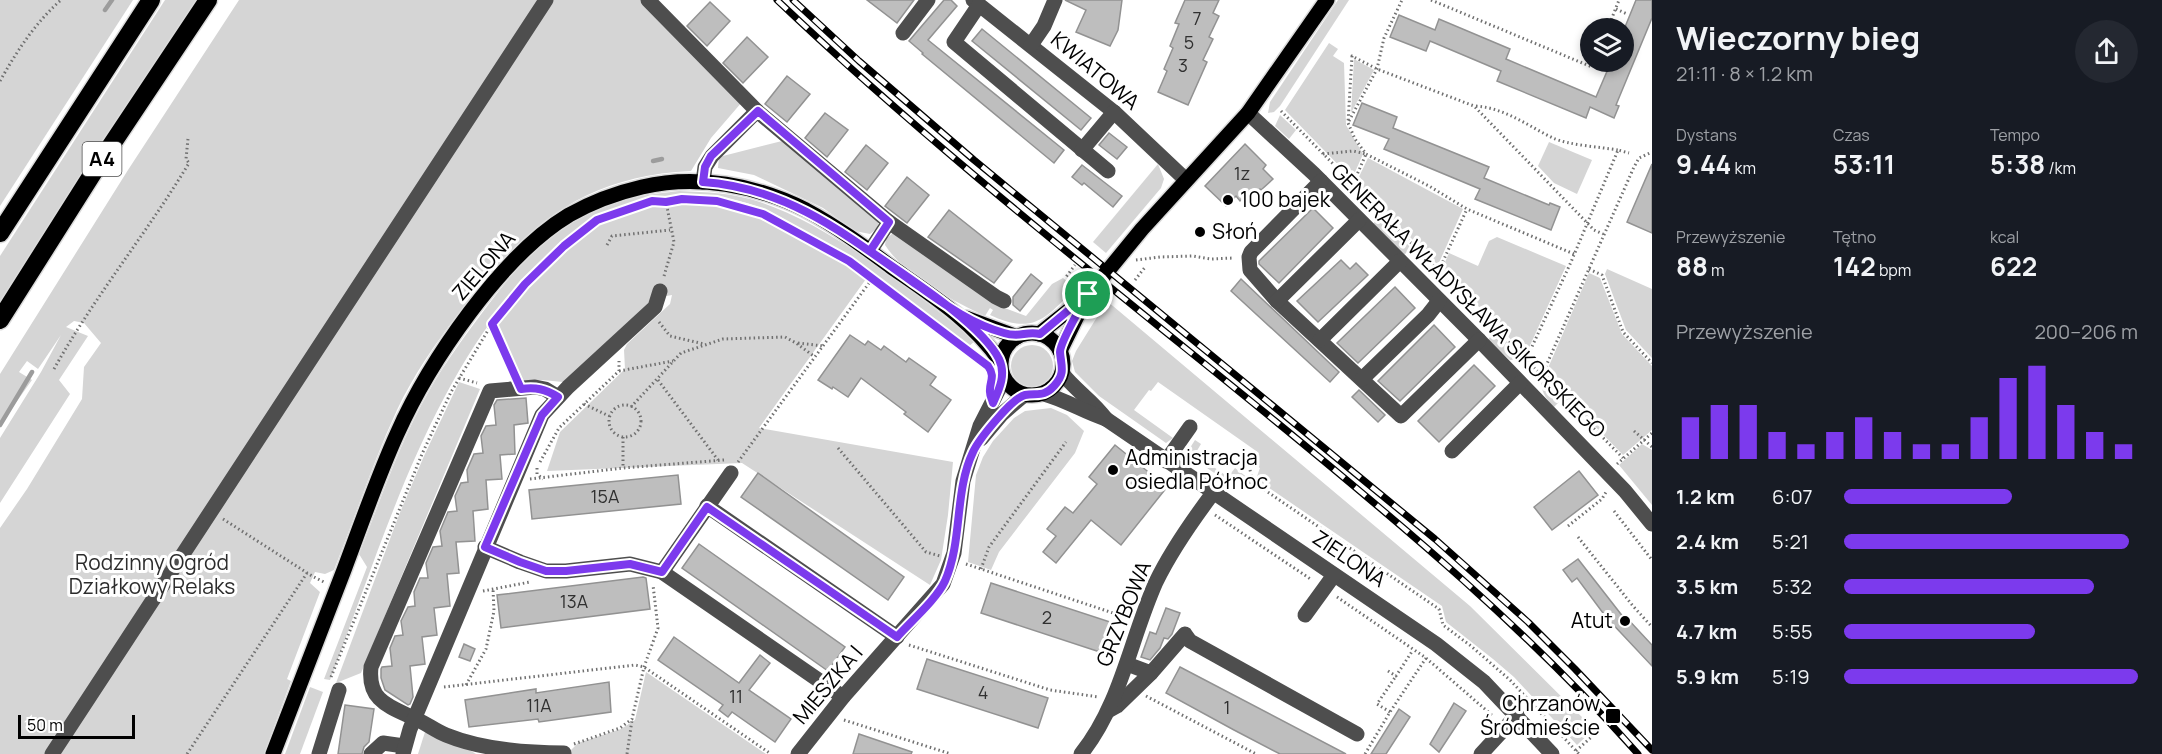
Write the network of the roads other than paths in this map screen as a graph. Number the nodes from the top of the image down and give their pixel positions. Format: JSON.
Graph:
{"nodes":[{"id":1,"x":151,"y":0,"type":"edge"},
{"id":2,"x":207,"y":0,"type":"edge"},
{"id":3,"x":546,"y":0,"type":"edge"},
{"id":4,"x":648,"y":0,"type":"edge"},
{"id":5,"x":928,"y":0,"type":"edge"},
{"id":6,"x":1055,"y":0,"type":"edge"},
{"id":7,"x":1327,"y":0,"type":"edge"},
{"id":8,"x":976,"y":2,"type":"edge"},
{"id":9,"x":903,"y":33,"type":"dead end"},
{"id":10,"x":1031,"y":45,"type":"junction"},
{"id":11,"x":758,"y":111,"type":"junction"},
{"id":12,"x":1114,"y":112,"type":"junction"},
{"id":13,"x":1248,"y":113,"type":"junction"},
{"id":14,"x":1082,"y":150,"type":"junction"},
{"id":15,"x":1108,"y":171,"type":"dead end"},
{"id":16,"x":1186,"y":180,"type":"junction"},
{"id":17,"x":1321,"y":181,"type":"junction"},
{"id":18,"x":703,"y":182,"type":"junction"},
{"id":19,"x":1359,"y":220,"type":"junction"},
{"id":20,"x":889,"y":222,"type":"junction"},
{"id":21,"x":0,"y":233,"type":"edge"},
{"id":22,"x":870,"y":251,"type":"junction"},
{"id":23,"x":1400,"y":261,"type":"junction"},
{"id":24,"x":660,"y":291,"type":"dead end"},
{"id":25,"x":1083,"y":292,"type":"junction"},
{"id":26,"x":1004,"y":301,"type":"dead end"},
{"id":27,"x":1277,"y":301,"type":"junction"},
{"id":28,"x":1439,"y":301,"type":"junction"},
{"id":29,"x":960,"y":316,"type":"junction"},
{"id":30,"x":0,"y":320,"type":"edge"},
{"id":31,"x":1040,"y":334,"type":"junction"},
{"id":32,"x":1017,"y":337,"type":"junction"},
{"id":33,"x":1320,"y":340,"type":"junction"},
{"id":34,"x":1479,"y":340,"type":"junction"},
{"id":35,"x":1060,"y":351,"type":"junction"},
{"id":36,"x":1000,"y":361,"type":"junction"},
{"id":37,"x":1062,"y":373,"type":"junction"},
{"id":38,"x":1004,"y":379,"type":"junction"},
{"id":39,"x":1362,"y":379,"type":"junction"},
{"id":40,"x":1520,"y":383,"type":"junction"},
{"id":41,"x":1044,"y":394,"type":"junction"},
{"id":42,"x":1024,"y":395,"type":"junction"},
{"id":43,"x":558,"y":397,"type":"junction"},
{"id":44,"x":1106,"y":419,"type":"junction"},
{"id":45,"x":1190,"y":428,"type":"dead end"},
{"id":46,"x":973,"y":452,"type":"junction"},
{"id":47,"x":1452,"y":452,"type":"dead end"},
{"id":48,"x":1166,"y":461,"type":"junction"},
{"id":49,"x":731,"y":473,"type":"dead end"},
{"id":50,"x":1220,"y":490,"type":"junction"},
{"id":51,"x":707,"y":507,"type":"junction"},
{"id":52,"x":1652,"y":524,"type":"edge"},
{"id":53,"x":485,"y":547,"type":"junction"},
{"id":54,"x":1334,"y":575,"type":"junction"},
{"id":55,"x":657,"y":577,"type":"junction"},
{"id":56,"x":1305,"y":615,"type":"dead end"},
{"id":57,"x":902,"y":640,"type":"junction"},
{"id":58,"x":1127,"y":664,"type":"junction"},
{"id":59,"x":1151,"y":673,"type":"junction"},
{"id":60,"x":335,"y":683,"type":"road end"},
{"id":61,"x":843,"y":698,"type":"junction"},
{"id":62,"x":1104,"y":704,"type":"junction"},
{"id":63,"x":1517,"y":715,"type":"junction"},
{"id":64,"x":415,"y":718,"type":"junction"},
{"id":65,"x":1357,"y":734,"type":"dead end"},
{"id":66,"x":404,"y":750,"type":"edge"},
{"id":67,"x":564,"y":753,"type":"edge"},
{"id":68,"x":52,"y":754,"type":"edge"},
{"id":69,"x":273,"y":754,"type":"edge"},
{"id":70,"x":319,"y":754,"type":"edge"},
{"id":71,"x":370,"y":754,"type":"edge"},
{"id":72,"x":798,"y":754,"type":"edge"},
{"id":73,"x":1081,"y":754,"type":"edge"},
{"id":74,"x":1481,"y":754,"type":"edge"},
{"id":75,"x":1552,"y":754,"type":"edge"}],
"edges":[{"from":1,"to":21,"type":"highway","number":"A4"},
{"from":2,"to":30,"type":"highway","number":"A4"},
{"from":3,"to":68,"type":"street"},
{"from":4,"to":11,"type":"street"},
{"from":5,"to":9,"type":"street"},
{"from":6,"to":10,"type":"street"},
{"from":7,"to":13,"type":"main road"},
{"from":8,"to":10,"type":"street","name":"KWIATOWA"},
{"from":8,"to":14,"type":"street"},
{"from":10,"to":12,"type":"street","name":"KWIATOWA"},
{"from":11,"to":18,"type":"street"},
{"from":11,"to":20,"type":"street"},
{"from":12,"to":14,"type":"street"},
{"from":12,"to":16,"type":"street","name":"KWIATOWA"},
{"from":13,"to":16,"type":"main road"},
{"from":13,"to":17,"type":"street","name":"GENERAŁA WŁADYSŁAWA SIKORSKIEGO"},
{"from":14,"to":15,"type":"street"},
{"from":16,"to":25,"type":"main road"},
{"from":17,"to":19,"type":"street","name":"GENERAŁA WŁADYSŁAWA SIKORSKIEGO"},
{"from":17,"to":27,"type":"street"},
{"from":18,"to":22,"type":"main road","name":"ZIELONA"},
{"from":18,"to":69,"type":"main road","name":"ZIELONA"},
{"from":19,"to":23,"type":"street","name":"GENERAŁA WŁADYSŁAWA SIKORSKIEGO"},
{"from":19,"to":27,"type":"street"},
{"from":20,"to":22,"type":"street"},
{"from":20,"to":26,"type":"street"},
{"from":22,"to":29,"type":"main road","name":"ZIELONA"},
{"from":23,"to":28,"type":"street","name":"GENERAŁA WŁADYSŁAWA SIKORSKIEGO"},
{"from":23,"to":33,"type":"street"},
{"from":24,"to":43,"type":"street"},
{"from":25,"to":31,"type":"main road"},
{"from":25,"to":35,"type":"main road"},
{"from":27,"to":33,"type":"street"},
{"from":28,"to":34,"type":"street","name":"GENERAŁA WŁADYSŁAWA SIKORSKIEGO"},
{"from":28,"to":39,"type":"street"},
{"from":29,"to":32,"type":"main road","name":"ZIELONA"},
{"from":29,"to":36,"type":"main road","name":"ZIELONA"},
{"from":31,"to":32,"type":"main road"},
{"from":31,"to":35,"type":"main road"},
{"from":32,"to":36,"type":"main road"},
{"from":33,"to":39,"type":"street"},
{"from":34,"to":39,"type":"street"},
{"from":34,"to":40,"type":"street","name":"GENERAŁA WŁADYSŁAWA SIKORSKIEGO"},
{"from":35,"to":37,"type":"main road"},
{"from":36,"to":38,"type":"main road"},
{"from":37,"to":41,"type":"main road"},
{"from":37,"to":44,"type":"street","name":"ZIELONA"},
{"from":38,"to":42,"type":"main road"},
{"from":38,"to":46,"type":"street","name":"MIESZKA I"},
{"from":40,"to":47,"type":"street"},
{"from":40,"to":52,"type":"street","name":"GENERAŁA WŁADYSŁAWA SIKORSKIEGO"},
{"from":41,"to":42,"type":"main road"},
{"from":41,"to":44,"type":"street","name":"ZIELONA"},
{"from":42,"to":46,"type":"street","name":"MIESZKA I"},
{"from":43,"to":53,"type":"street"},
{"from":43,"to":64,"type":"street"},
{"from":44,"to":48,"type":"street","name":"ZIELONA"},
{"from":45,"to":48,"type":"street"},
{"from":46,"to":57,"type":"street","name":"MIESZKA I"},
{"from":48,"to":50,"type":"street","name":"ZIELONA"},
{"from":49,"to":51,"type":"street"},
{"from":50,"to":54,"type":"street","name":"ZIELONA"},
{"from":50,"to":58,"type":"street","name":"GRZYBOWA"},
{"from":51,"to":55,"type":"street"},
{"from":51,"to":57,"type":"street"},
{"from":53,"to":55,"type":"street"},
{"from":53,"to":64,"type":"street"},
{"from":54,"to":56,"type":"street"},
{"from":54,"to":63,"type":"street","name":"ZIELONA"},
{"from":55,"to":61,"type":"street"},
{"from":57,"to":61,"type":"street","name":"MIESZKA I"},
{"from":58,"to":59,"type":"street"},
{"from":58,"to":62,"type":"street","name":"GRZYBOWA"},
{"from":59,"to":62,"type":"street"},
{"from":59,"to":65,"type":"street"},
{"from":60,"to":70,"type":"street"},
{"from":61,"to":72,"type":"street","name":"MIESZKA I"},
{"from":62,"to":73,"type":"street","name":"GRZYBOWA"},
{"from":63,"to":74,"type":"street"},
{"from":63,"to":75,"type":"street","name":"ZIELONA"},
{"from":64,"to":66,"type":"street"},
{"from":64,"to":67,"type":"street"},
{"from":66,"to":71,"type":"street"}]}
